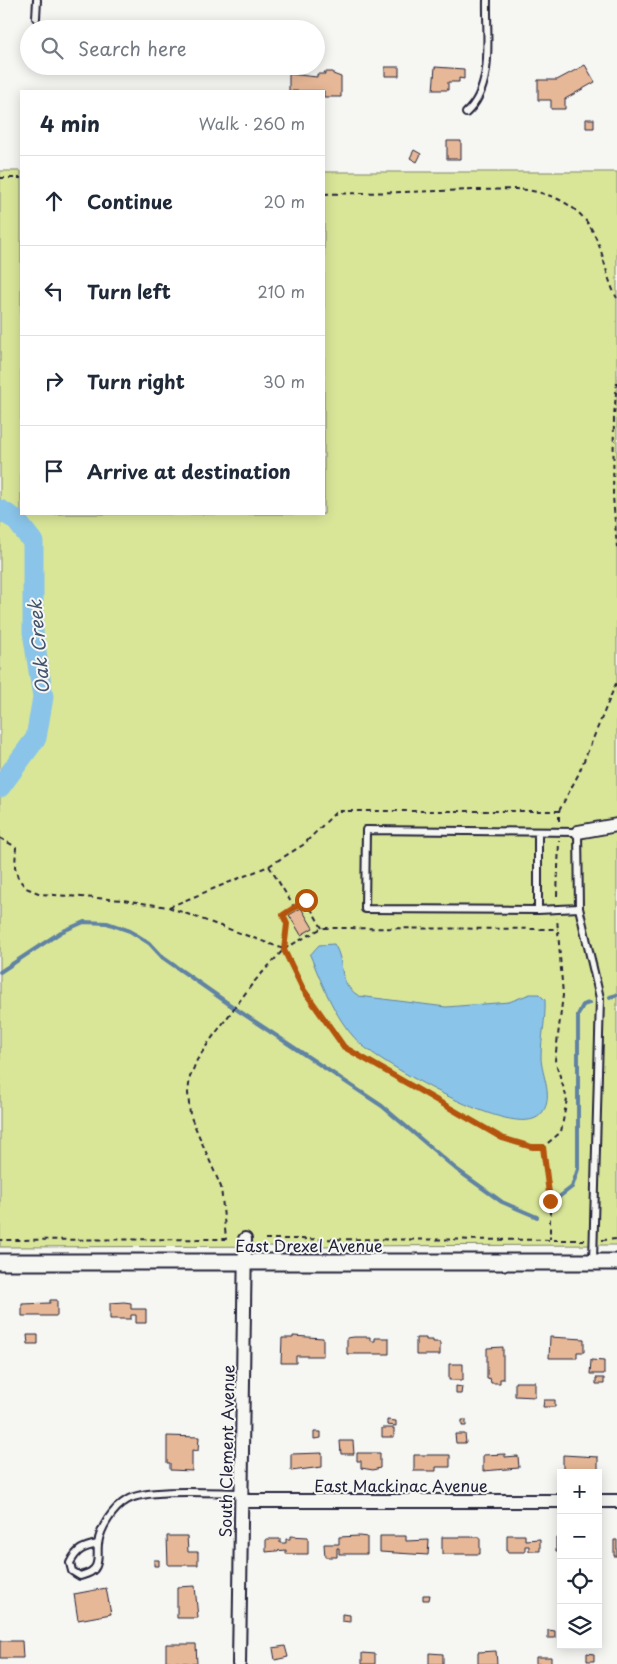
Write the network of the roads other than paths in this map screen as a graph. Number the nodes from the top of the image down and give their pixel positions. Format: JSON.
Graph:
{"nodes":[{"id":1,"x":37,"y":0,"type":"edge"},
{"id":2,"x":487,"y":0,"type":"edge"},
{"id":3,"x":36,"y":18,"type":"dead end"},
{"id":4,"x":466,"y":113,"type":"dead end"},
{"id":5,"x":617,"y":825,"type":"edge"},
{"id":6,"x":538,"y":832,"type":"junction"},
{"id":7,"x":578,"y":832,"type":"junction"},
{"id":8,"x":579,"y":908,"type":"junction"},
{"id":9,"x":538,"y":910,"type":"junction"},
{"id":10,"x":245,"y":1239,"type":"dead end"},
{"id":11,"x":0,"y":1262,"type":"edge"},
{"id":12,"x":244,"y":1262,"type":"junction"},
{"id":13,"x":617,"y":1262,"type":"edge"},
{"id":14,"x":593,"y":1263,"type":"junction"},
{"id":15,"x":242,"y":1497,"type":"junction"},
{"id":16,"x":557,"y":1501,"type":"edge"},
{"id":17,"x":602,"y":1501,"type":"edge"},
{"id":18,"x":617,"y":1501,"type":"edge"},
{"id":19,"x":98,"y":1544,"type":"junction"},
{"id":20,"x":239,"y":1664,"type":"edge"}],
"edges":[{"from":1,"to":3,"type":"lane"},
{"from":2,"to":4,"type":"lane"},
{"from":5,"to":7,"type":"street"},
{"from":6,"to":7,"type":"lane"},
{"from":6,"to":9,"type":"lane"},
{"from":6,"to":9,"type":"lane"},
{"from":7,"to":8,"type":"lane"},
{"from":8,"to":9,"type":"lane"},
{"from":8,"to":14,"type":"lane"},
{"from":10,"to":12,"type":"street","name":"South Clement Avenue"},
{"from":11,"to":12,"type":"street","name":"East Drexel Avenue"},
{"from":12,"to":14,"type":"street","name":"East Drexel Avenue"},
{"from":12,"to":15,"type":"street","name":"South Clement Avenue"},
{"from":13,"to":14,"type":"street","name":"East Drexel Avenue"},
{"from":15,"to":16,"type":"street","name":"East Mackinac Avenue"},
{"from":15,"to":19,"type":"lane"},
{"from":15,"to":20,"type":"street","name":"South Clement Avenue"},
{"from":17,"to":18,"type":"street"},
{"from":19,"to":19,"type":"lane"}]}
